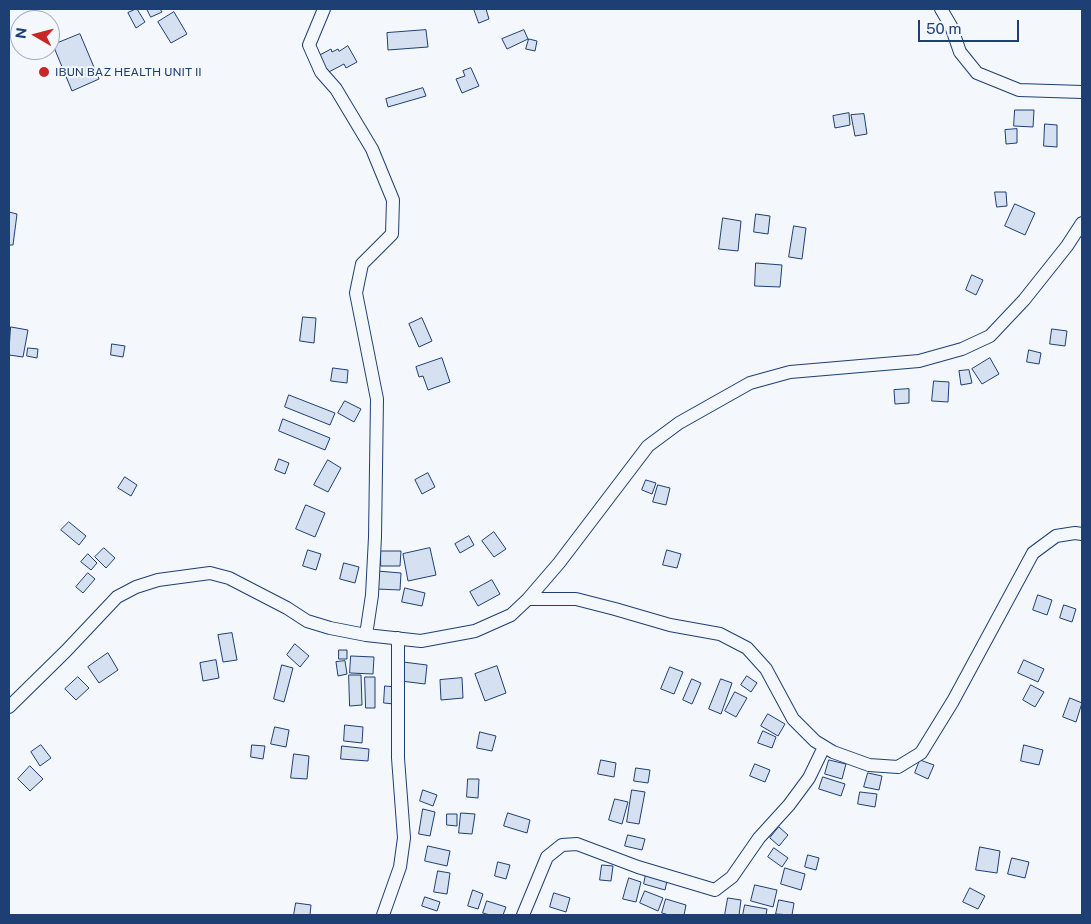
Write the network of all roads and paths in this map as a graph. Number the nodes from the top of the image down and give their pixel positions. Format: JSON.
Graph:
{"nodes":[{"id":1,"x":324,"y":9,"type":"edge"},
{"id":2,"x":941,"y":9,"type":"edge"},
{"id":3,"x":1082,"y":92,"type":"edge"},
{"id":4,"x":1082,"y":223,"type":"edge"},
{"id":5,"x":1082,"y":534,"type":"edge"},
{"id":6,"x":528,"y":599,"type":"junction"},
{"id":7,"x":366,"y":635,"type":"junction"},
{"id":8,"x":398,"y":638,"type":"junction"},
{"id":9,"x":9,"y":707,"type":"edge"},
{"id":10,"x":824,"y":747,"type":"junction"},
{"id":11,"x":383,"y":915,"type":"edge"},
{"id":12,"x":523,"y":915,"type":"edge"}],
"edges":[{"from":1,"to":7,"type":"street"},
{"from":2,"to":3,"type":"street"},
{"from":4,"to":6,"type":"street"},
{"from":5,"to":10,"type":"street"},
{"from":6,"to":8,"type":"street"},
{"from":6,"to":10,"type":"street"},
{"from":7,"to":8,"type":"street"},
{"from":7,"to":9,"type":"street"},
{"from":8,"to":11,"type":"street"},
{"from":10,"to":12,"type":"street"}]}
